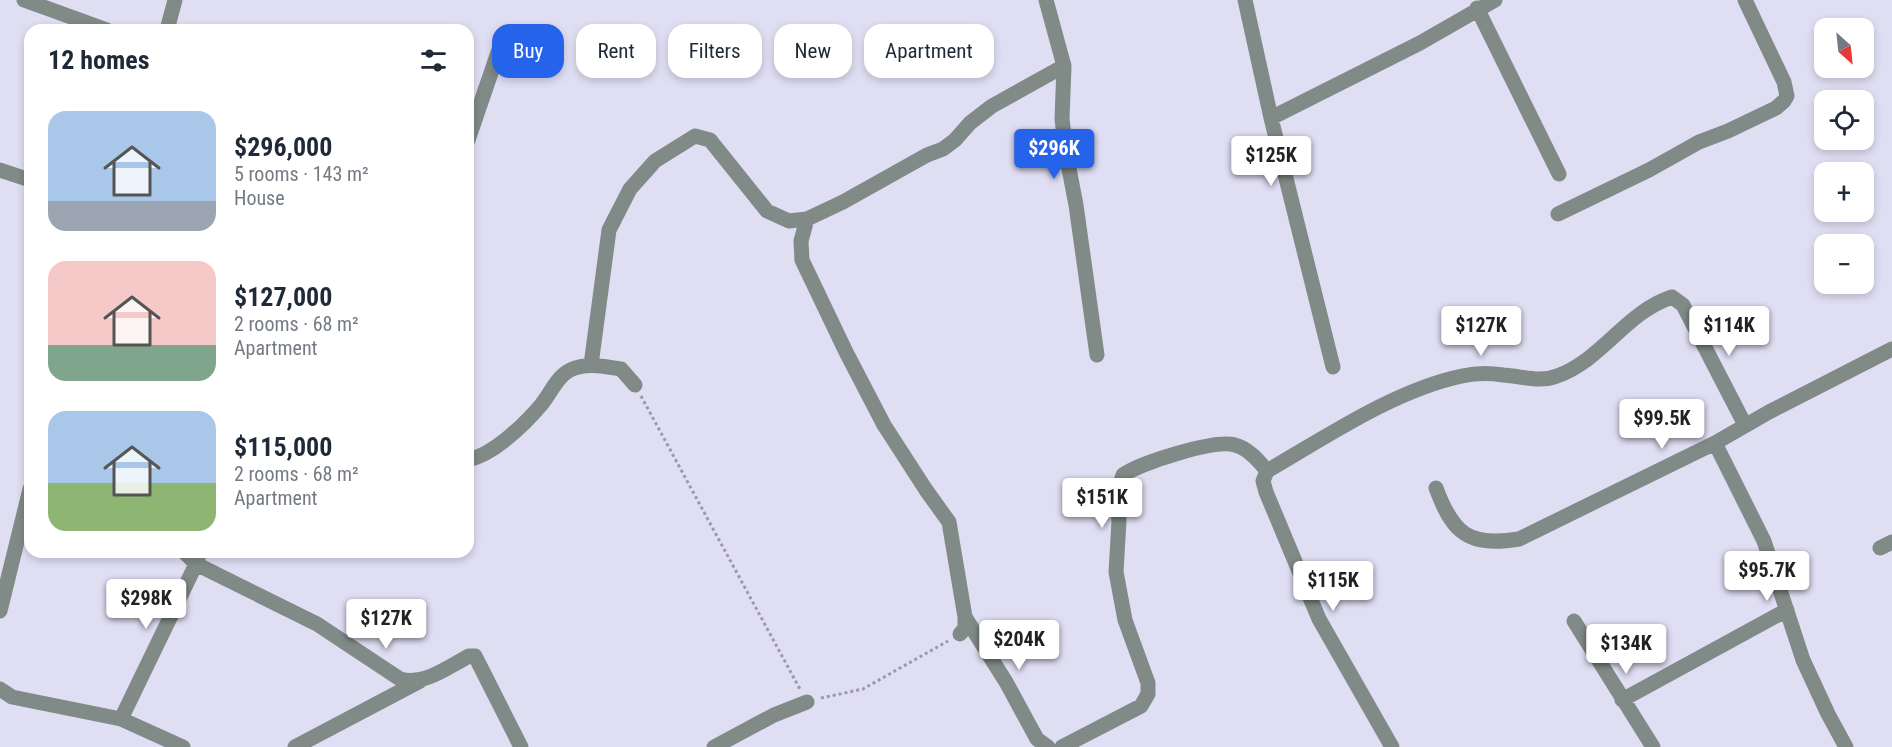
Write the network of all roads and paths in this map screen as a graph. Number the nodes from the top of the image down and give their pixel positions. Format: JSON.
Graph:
{"nodes":[{"id":1,"x":24,"y":0,"type":"edge"},
{"id":2,"x":175,"y":0,"type":"edge"},
{"id":3,"x":1046,"y":0,"type":"edge"},
{"id":4,"x":1245,"y":0,"type":"edge"},
{"id":5,"x":1494,"y":0,"type":"edge"},
{"id":6,"x":1745,"y":0,"type":"edge"},
{"id":7,"x":1477,"y":8,"type":"junction"},
{"id":8,"x":90,"y":24,"type":"edge"},
{"id":9,"x":169,"y":24,"type":"edge"},
{"id":10,"x":1065,"y":66,"type":"junction"},
{"id":11,"x":492,"y":70,"type":"edge"},
{"id":12,"x":1271,"y":118,"type":"junction"},
{"id":13,"x":474,"y":122,"type":"edge"},
{"id":14,"x":0,"y":170,"type":"edge"},
{"id":15,"x":1559,"y":174,"type":"dead end"},
{"id":16,"x":24,"y":178,"type":"edge"},
{"id":17,"x":1558,"y":214,"type":"dead end"},
{"id":18,"x":807,"y":219,"type":"junction"},
{"id":19,"x":1892,"y":349,"type":"edge"},
{"id":20,"x":1097,"y":355,"type":"dead end"},
{"id":21,"x":591,"y":365,"type":"junction"},
{"id":22,"x":1333,"y":367,"type":"dead end"},
{"id":23,"x":635,"y":385,"type":"joint"},
{"id":24,"x":1745,"y":425,"type":"junction"},
{"id":25,"x":1714,"y":443,"type":"junction"},
{"id":26,"x":474,"y":458,"type":"edge"},
{"id":27,"x":1267,"y":471,"type":"junction"},
{"id":28,"x":1436,"y":488,"type":"dead end"},
{"id":29,"x":24,"y":523,"type":"edge"},
{"id":30,"x":198,"y":558,"type":"edge"},
{"id":31,"x":1787,"y":610,"type":"junction"},
{"id":32,"x":0,"y":611,"type":"edge"},
{"id":33,"x":965,"y":617,"type":"junction"},
{"id":34,"x":1574,"y":621,"type":"dead end"},
{"id":35,"x":960,"y":634,"type":"joint"},
{"id":36,"x":421,"y":680,"type":"junction"},
{"id":37,"x":0,"y":689,"type":"edge"},
{"id":38,"x":1622,"y":700,"type":"junction"},
{"id":39,"x":807,"y":702,"type":"junction"},
{"id":40,"x":121,"y":719,"type":"junction"},
{"id":41,"x":183,"y":747,"type":"edge"},
{"id":42,"x":295,"y":747,"type":"edge"},
{"id":43,"x":521,"y":747,"type":"edge"},
{"id":44,"x":714,"y":747,"type":"edge"},
{"id":45,"x":1048,"y":747,"type":"edge"},
{"id":46,"x":1062,"y":747,"type":"edge"},
{"id":47,"x":1392,"y":747,"type":"edge"},
{"id":48,"x":1653,"y":747,"type":"edge"},
{"id":49,"x":1846,"y":747,"type":"edge"}],
"edges":[{"from":1,"to":8,"type":"street"},
{"from":2,"to":9,"type":"street"},
{"from":3,"to":10,"type":"street"},
{"from":4,"to":12,"type":"street"},
{"from":5,"to":7,"type":"street"},
{"from":6,"to":17,"type":"street"},
{"from":7,"to":12,"type":"street"},
{"from":7,"to":15,"type":"street"},
{"from":10,"to":18,"type":"street"},
{"from":10,"to":20,"type":"street"},
{"from":11,"to":13,"type":"street"},
{"from":12,"to":22,"type":"street"},
{"from":14,"to":16,"type":"street"},
{"from":18,"to":21,"type":"street"},
{"from":18,"to":33,"type":"street"},
{"from":19,"to":24,"type":"street"},
{"from":21,"to":23,"type":"street"},
{"from":21,"to":26,"type":"street"},
{"from":23,"to":39,"type":"path"},
{"from":24,"to":25,"type":"street"},
{"from":24,"to":27,"type":"street"},
{"from":25,"to":28,"type":"street"},
{"from":25,"to":31,"type":"street"},
{"from":27,"to":46,"type":"street"},
{"from":27,"to":47,"type":"street"},
{"from":29,"to":32,"type":"street"},
{"from":30,"to":36,"type":"street"},
{"from":30,"to":40,"type":"street"},
{"from":31,"to":38,"type":"street"},
{"from":31,"to":49,"type":"street"},
{"from":33,"to":35,"type":"street"},
{"from":33,"to":45,"type":"street"},
{"from":34,"to":38,"type":"street"},
{"from":35,"to":39,"type":"path"},
{"from":36,"to":42,"type":"street"},
{"from":36,"to":43,"type":"street"},
{"from":37,"to":40,"type":"street"},
{"from":38,"to":48,"type":"street"},
{"from":39,"to":44,"type":"street"},
{"from":40,"to":41,"type":"street"}]}
